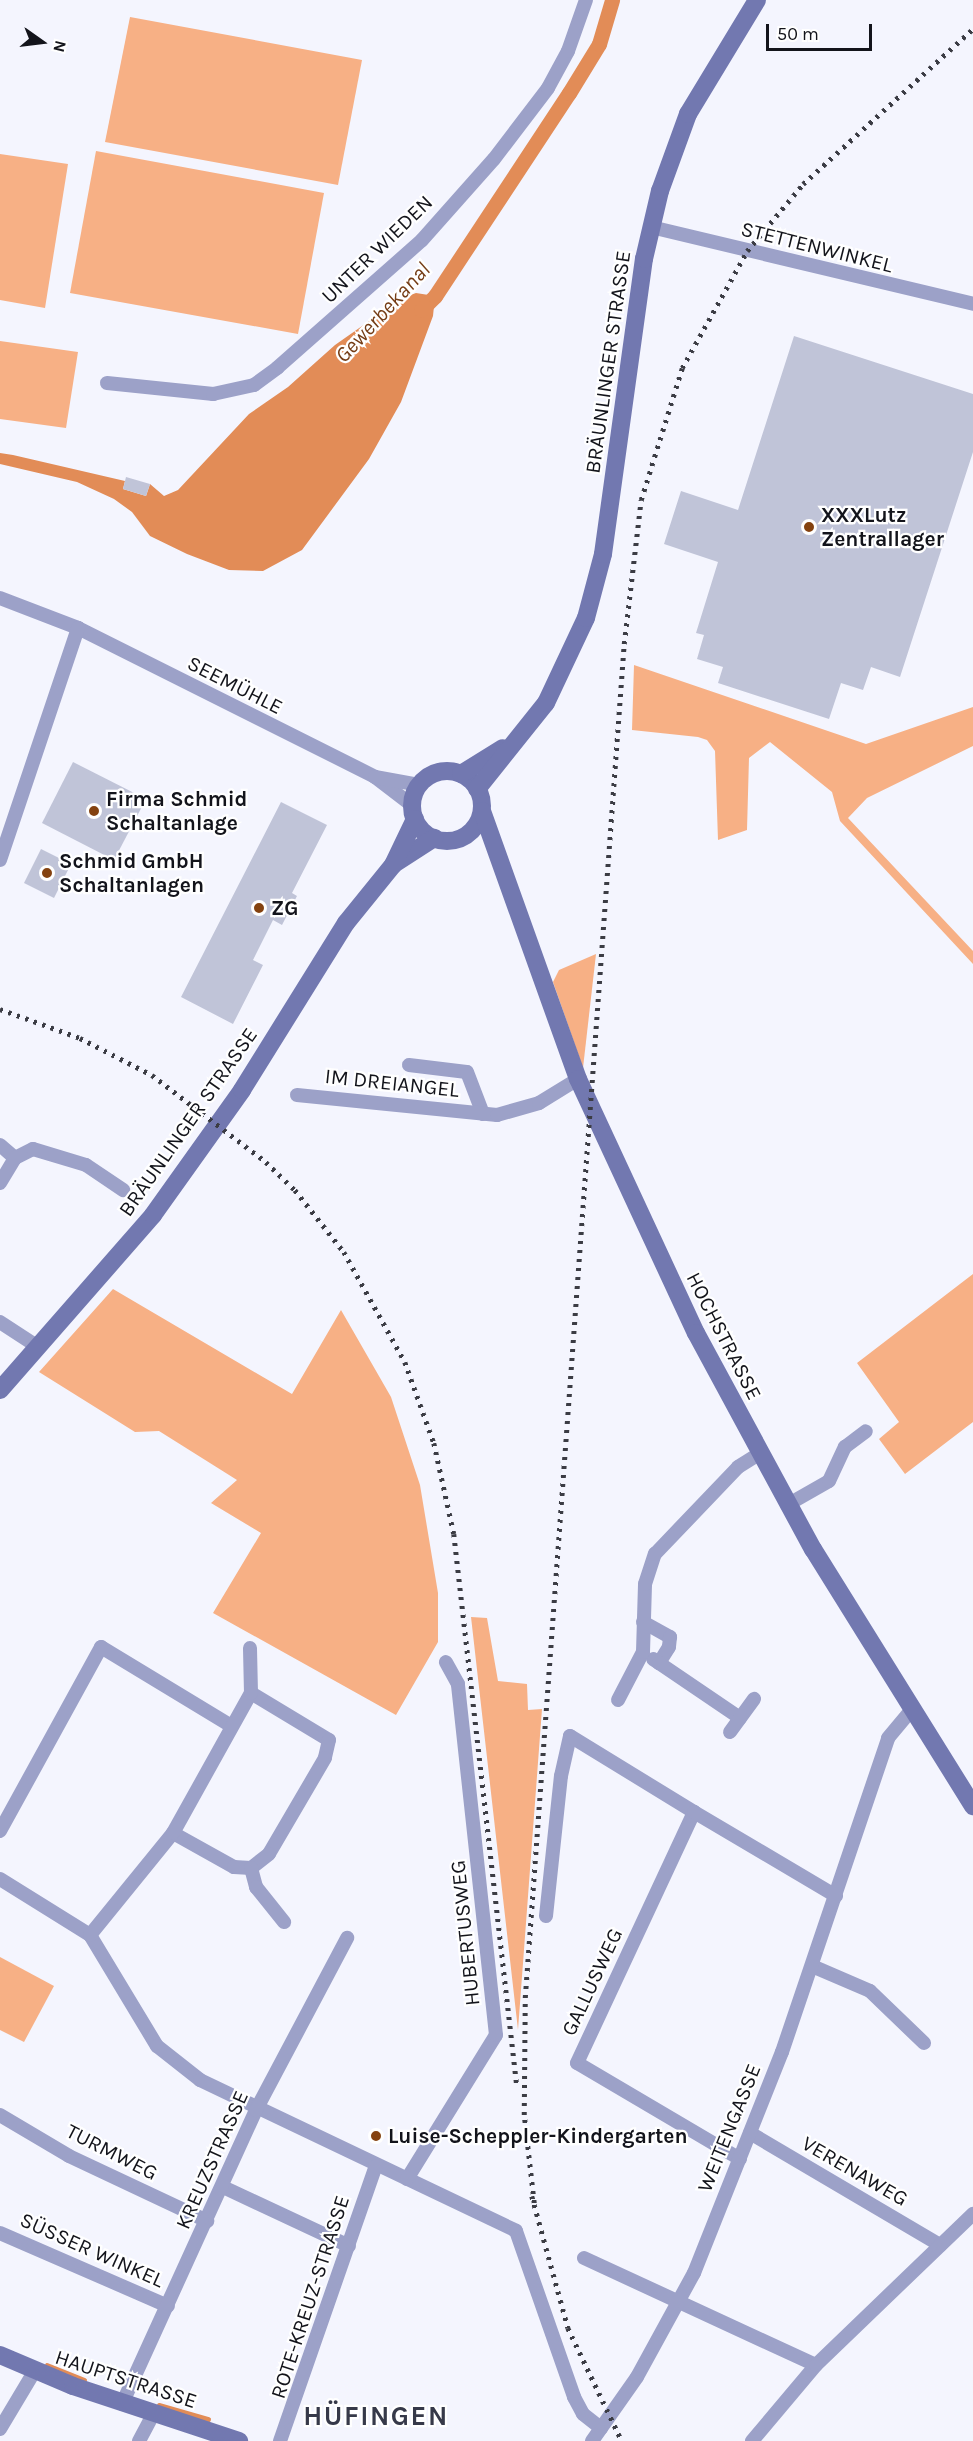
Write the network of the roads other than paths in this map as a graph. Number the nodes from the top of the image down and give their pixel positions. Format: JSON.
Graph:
{"nodes":[{"id":1,"x":586,"y":0,"type":"edge"},
{"id":2,"x":752,"y":2,"type":"edge"},
{"id":3,"x":651,"y":227,"type":"junction"},
{"id":4,"x":973,"y":304,"type":"edge"},
{"id":5,"x":107,"y":383,"type":"dead end"},
{"id":6,"x":0,"y":598,"type":"edge"},
{"id":7,"x":78,"y":628,"type":"junction"},
{"id":8,"x":520,"y":735,"type":"junction"},
{"id":9,"x":461,"y":774,"type":"junction"},
{"id":10,"x":375,"y":777,"type":"junction"},
{"id":11,"x":420,"y":785,"type":"junction"},
{"id":12,"x":477,"y":789,"type":"junction"},
{"id":13,"x":482,"y":811,"type":"junction"},
{"id":14,"x":414,"y":812,"type":"junction"},
{"id":15,"x":3,"y":838,"type":"edge"},
{"id":16,"x":434,"y":838,"type":"junction"},
{"id":17,"x":460,"y":838,"type":"junction"},
{"id":18,"x":498,"y":856,"type":"junction"},
{"id":19,"x":0,"y":860,"type":"edge"},
{"id":20,"x":393,"y":865,"type":"junction"},
{"id":21,"x":409,"y":1065,"type":"dead end"},
{"id":22,"x":578,"y":1079,"type":"junction"},
{"id":23,"x":297,"y":1095,"type":"dead end"},
{"id":24,"x":483,"y":1114,"type":"junction"},
{"id":25,"x":0,"y":1144,"type":"edge"},
{"id":26,"x":15,"y":1158,"type":"junction"},
{"id":27,"x":0,"y":1183,"type":"edge"},
{"id":28,"x":123,"y":1190,"type":"dead end"},
{"id":29,"x":0,"y":1322,"type":"edge"},
{"id":30,"x":38,"y":1347,"type":"junction"},
{"id":31,"x":0,"y":1390,"type":"edge"},
{"id":32,"x":866,"y":1431,"type":"dead end"},
{"id":33,"x":759,"y":1454,"type":"junction"},
{"id":34,"x":787,"y":1504,"type":"junction"},
{"id":35,"x":643,"y":1622,"type":"junction"},
{"id":36,"x":250,"y":1648,"type":"dead end"},
{"id":37,"x":642,"y":1652,"type":"junction"},
{"id":38,"x":446,"y":1662,"type":"dead end"},
{"id":39,"x":658,"y":1663,"type":"junction"},
{"id":40,"x":251,"y":1693,"type":"junction"},
{"id":41,"x":754,"y":1699,"type":"dead end"},
{"id":42,"x":618,"y":1700,"type":"dead end"},
{"id":43,"x":913,"y":1708,"type":"junction"},
{"id":44,"x":740,"y":1718,"type":"junction"},
{"id":45,"x":230,"y":1725,"type":"junction"},
{"id":46,"x":730,"y":1732,"type":"dead end"},
{"id":47,"x":973,"y":1806,"type":"edge"},
{"id":48,"x":694,"y":1812,"type":"junction"},
{"id":49,"x":0,"y":1831,"type":"edge"},
{"id":50,"x":173,"y":1833,"type":"junction"},
{"id":51,"x":251,"y":1868,"type":"junction"},
{"id":52,"x":0,"y":1879,"type":"edge"},
{"id":53,"x":836,"y":1896,"type":"junction"},
{"id":54,"x":546,"y":1916,"type":"dead end"},
{"id":55,"x":284,"y":1922,"type":"dead end"},
{"id":56,"x":90,"y":1935,"type":"junction"},
{"id":57,"x":347,"y":1938,"type":"dead end"},
{"id":58,"x":812,"y":1966,"type":"junction"},
{"id":59,"x":924,"y":2043,"type":"dead end"},
{"id":60,"x":256,"y":2110,"type":"junction"},
{"id":61,"x":0,"y":2115,"type":"edge"},
{"id":62,"x":750,"y":2133,"type":"junction"},
{"id":63,"x":740,"y":2158,"type":"junction"},
{"id":64,"x":376,"y":2166,"type":"junction"},
{"id":65,"x":407,"y":2179,"type":"junction"},
{"id":66,"x":223,"y":2187,"type":"junction"},
{"id":67,"x":973,"y":2214,"type":"edge"},
{"id":68,"x":207,"y":2221,"type":"junction"},
{"id":69,"x":0,"y":2233,"type":"edge"},
{"id":70,"x":940,"y":2245,"type":"junction"},
{"id":71,"x":349,"y":2246,"type":"junction"},
{"id":72,"x":585,"y":2258,"type":"dead end"},
{"id":73,"x":681,"y":2302,"type":"junction"},
{"id":74,"x":168,"y":2306,"type":"junction"},
{"id":75,"x":0,"y":2355,"type":"edge"},
{"id":76,"x":816,"y":2365,"type":"junction"},
{"id":77,"x":34,"y":2372,"type":"junction"},
{"id":78,"x":122,"y":2404,"type":"junction"},
{"id":79,"x":153,"y":2415,"type":"junction"},
{"id":80,"x":601,"y":2428,"type":"junction"},
{"id":81,"x":0,"y":2429,"type":"edge"},
{"id":82,"x":139,"y":2441,"type":"edge"},
{"id":83,"x":239,"y":2441,"type":"edge"},
{"id":84,"x":280,"y":2441,"type":"edge"},
{"id":85,"x":592,"y":2441,"type":"edge"},
{"id":86,"x":752,"y":2441,"type":"edge"}],
"edges":[{"from":1,"to":5,"type":"street","name":"UNTER WIEDEN"},
{"from":2,"to":3,"type":"main road","name":"BRÄUNLINGER STRASSE"},
{"from":3,"to":4,"type":"street","name":"STETTENWINKEL"},
{"from":3,"to":8,"type":"main road","name":"BRÄUNLINGER STRASSE"},
{"from":6,"to":7,"type":"street","name":"SEEMÜHLE"},
{"from":7,"to":10,"type":"street","name":"SEEMÜHLE"},
{"from":7,"to":15,"type":"street"},
{"from":8,"to":9,"type":"main road"},
{"from":8,"to":12,"type":"main road","name":"BRÄUNLINGER STRASSE"},
{"from":9,"to":11,"type":"main road"},
{"from":9,"to":12,"type":"main road"},
{"from":10,"to":11,"type":"street","name":"SEEMÜHLE"},
{"from":10,"to":14,"type":"street","name":"SEEMÜHLE"},
{"from":11,"to":14,"type":"main road"},
{"from":12,"to":13,"type":"main road"},
{"from":13,"to":17,"type":"main road"},
{"from":13,"to":18,"type":"main road","name":"HOCHSTRASSE"},
{"from":14,"to":16,"type":"main road"},
{"from":14,"to":20,"type":"main road","name":"BRÄUNLINGER STRASSE"},
{"from":15,"to":19,"type":"street"},
{"from":16,"to":17,"type":"main road"},
{"from":16,"to":20,"type":"main road","name":"BRÄUNLINGER STRASSE"},
{"from":17,"to":18,"type":"main road"},
{"from":18,"to":22,"type":"main road","name":"HOCHSTRASSE"},
{"from":20,"to":30,"type":"main road","name":"BRÄUNLINGER STRASSE"},
{"from":21,"to":24,"type":"street","name":"IM DREIANGEL"},
{"from":22,"to":24,"type":"street","name":"IM DREIANGEL"},
{"from":22,"to":33,"type":"main road","name":"HOCHSTRASSE"},
{"from":23,"to":24,"type":"street","name":"IM DREIANGEL"},
{"from":25,"to":26,"type":"street"},
{"from":26,"to":27,"type":"street"},
{"from":26,"to":28,"type":"street"},
{"from":29,"to":30,"type":"street"},
{"from":30,"to":31,"type":"main road","name":"BRÄUNLINGER STRASSE"},
{"from":32,"to":34,"type":"street"},
{"from":33,"to":34,"type":"main road","name":"HOCHSTRASSE"},
{"from":33,"to":35,"type":"street"},
{"from":34,"to":43,"type":"main road","name":"HOCHSTRASSE"},
{"from":35,"to":37,"type":"street"},
{"from":35,"to":39,"type":"street"},
{"from":36,"to":40,"type":"street"},
{"from":37,"to":39,"type":"street"},
{"from":37,"to":42,"type":"street"},
{"from":38,"to":65,"type":"street","name":"HUBERTUSWEG"},
{"from":39,"to":44,"type":"street"},
{"from":40,"to":45,"type":"street"},
{"from":40,"to":51,"type":"street"},
{"from":41,"to":44,"type":"street"},
{"from":43,"to":47,"type":"main road","name":"HOCHSTRASSE"},
{"from":43,"to":53,"type":"street","name":"WEITENGASSE"},
{"from":44,"to":46,"type":"street"},
{"from":45,"to":49,"type":"street"},
{"from":45,"to":50,"type":"street"},
{"from":48,"to":53,"type":"street"},
{"from":48,"to":54,"type":"street"},
{"from":48,"to":63,"type":"street","name":"GALLUSWEG"},
{"from":50,"to":51,"type":"street"},
{"from":50,"to":56,"type":"street"},
{"from":51,"to":55,"type":"street"},
{"from":52,"to":56,"type":"street"},
{"from":53,"to":58,"type":"street","name":"WEITENGASSE"},
{"from":56,"to":60,"type":"street"},
{"from":57,"to":60,"type":"street","name":"KREUZSTRASSE"},
{"from":58,"to":59,"type":"street"},
{"from":58,"to":62,"type":"street","name":"WEITENGASSE"},
{"from":60,"to":64,"type":"street"},
{"from":60,"to":66,"type":"street","name":"KREUZSTRASSE"},
{"from":61,"to":68,"type":"street","name":"TURMWEG"},
{"from":62,"to":63,"type":"street","name":"WEITENGASSE"},
{"from":62,"to":70,"type":"street","name":"VERENAWEG"},
{"from":63,"to":73,"type":"street","name":"WEITENGASSE"},
{"from":64,"to":65,"type":"street"},
{"from":64,"to":71,"type":"street","name":"ROTE-KREUZ-STRASSE"},
{"from":65,"to":80,"type":"street"},
{"from":66,"to":68,"type":"street","name":"KREUZSTRASSE"},
{"from":66,"to":71,"type":"street"},
{"from":67,"to":70,"type":"street"},
{"from":68,"to":74,"type":"street","name":"KREUZSTRASSE"},
{"from":69,"to":74,"type":"street","name":"SÜSSER WINKEL"},
{"from":70,"to":76,"type":"street"},
{"from":71,"to":84,"type":"street","name":"ROTE-KREUZ-STRASSE"},
{"from":72,"to":73,"type":"street"},
{"from":73,"to":76,"type":"street"},
{"from":73,"to":80,"type":"street","name":"WEITENGASSE"},
{"from":74,"to":78,"type":"street","name":"KREUZSTRASSE"},
{"from":75,"to":77,"type":"main road","name":"HAUPTSTRASSE"},
{"from":76,"to":86,"type":"street"},
{"from":77,"to":78,"type":"main road","name":"HAUPTSTRASSE"},
{"from":77,"to":81,"type":"street"},
{"from":78,"to":79,"type":"main road","name":"HAUPTSTRASSE"},
{"from":79,"to":82,"type":"street"},
{"from":79,"to":83,"type":"main road","name":"HAUPTSTRASSE"},
{"from":80,"to":85,"type":"street","name":"WEITENGASSE"}]}
